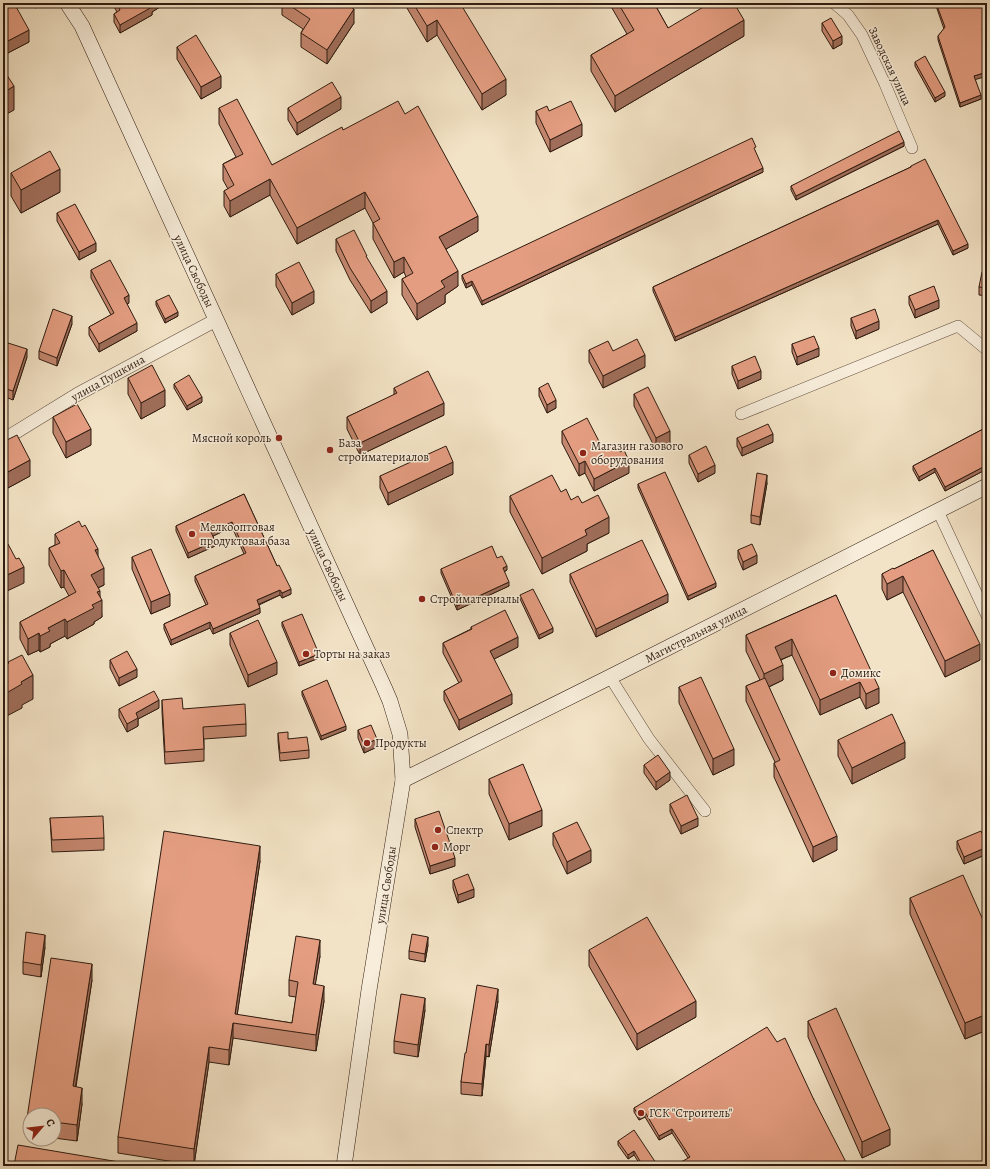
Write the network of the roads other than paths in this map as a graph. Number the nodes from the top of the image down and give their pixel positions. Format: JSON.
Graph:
{"nodes":[{"id":1,"x":67,"y":3,"type":"edge"},
{"id":2,"x":834,"y":3,"type":"edge"},
{"id":3,"x":912,"y":148,"type":"dead end"},
{"id":4,"x":216,"y":320,"type":"junction"},
{"id":5,"x":987,"y":350,"type":"edge"},
{"id":6,"x":741,"y":414,"type":"dead end"},
{"id":7,"x":3,"y":440,"type":"edge"},
{"id":8,"x":987,"y":486,"type":"edge"},
{"id":9,"x":938,"y":511,"type":"junction"},
{"id":10,"x":987,"y":616,"type":"edge"},
{"id":11,"x":610,"y":678,"type":"junction"},
{"id":12,"x":404,"y":780,"type":"junction"},
{"id":13,"x":705,"y":811,"type":"dead end"},
{"id":14,"x":344,"y":1166,"type":"edge"}],
"edges":[{"from":1,"to":4,"type":"main road","name":"улица Свободы"},
{"from":2,"to":3,"type":"street","name":"Заводская улица"},
{"from":4,"to":7,"type":"street","name":"улица Пушкина"},
{"from":4,"to":12,"type":"main road","name":"улица Свободы"},
{"from":5,"to":6,"type":"street"},
{"from":8,"to":9,"type":"main road","name":"Магистральная улица"},
{"from":9,"to":10,"type":"street"},
{"from":9,"to":11,"type":"main road","name":"Магистральная улица"},
{"from":11,"to":12,"type":"main road","name":"Магистральная улица"},
{"from":11,"to":13,"type":"street"},
{"from":12,"to":14,"type":"main road","name":"улица Свободы"}]}
